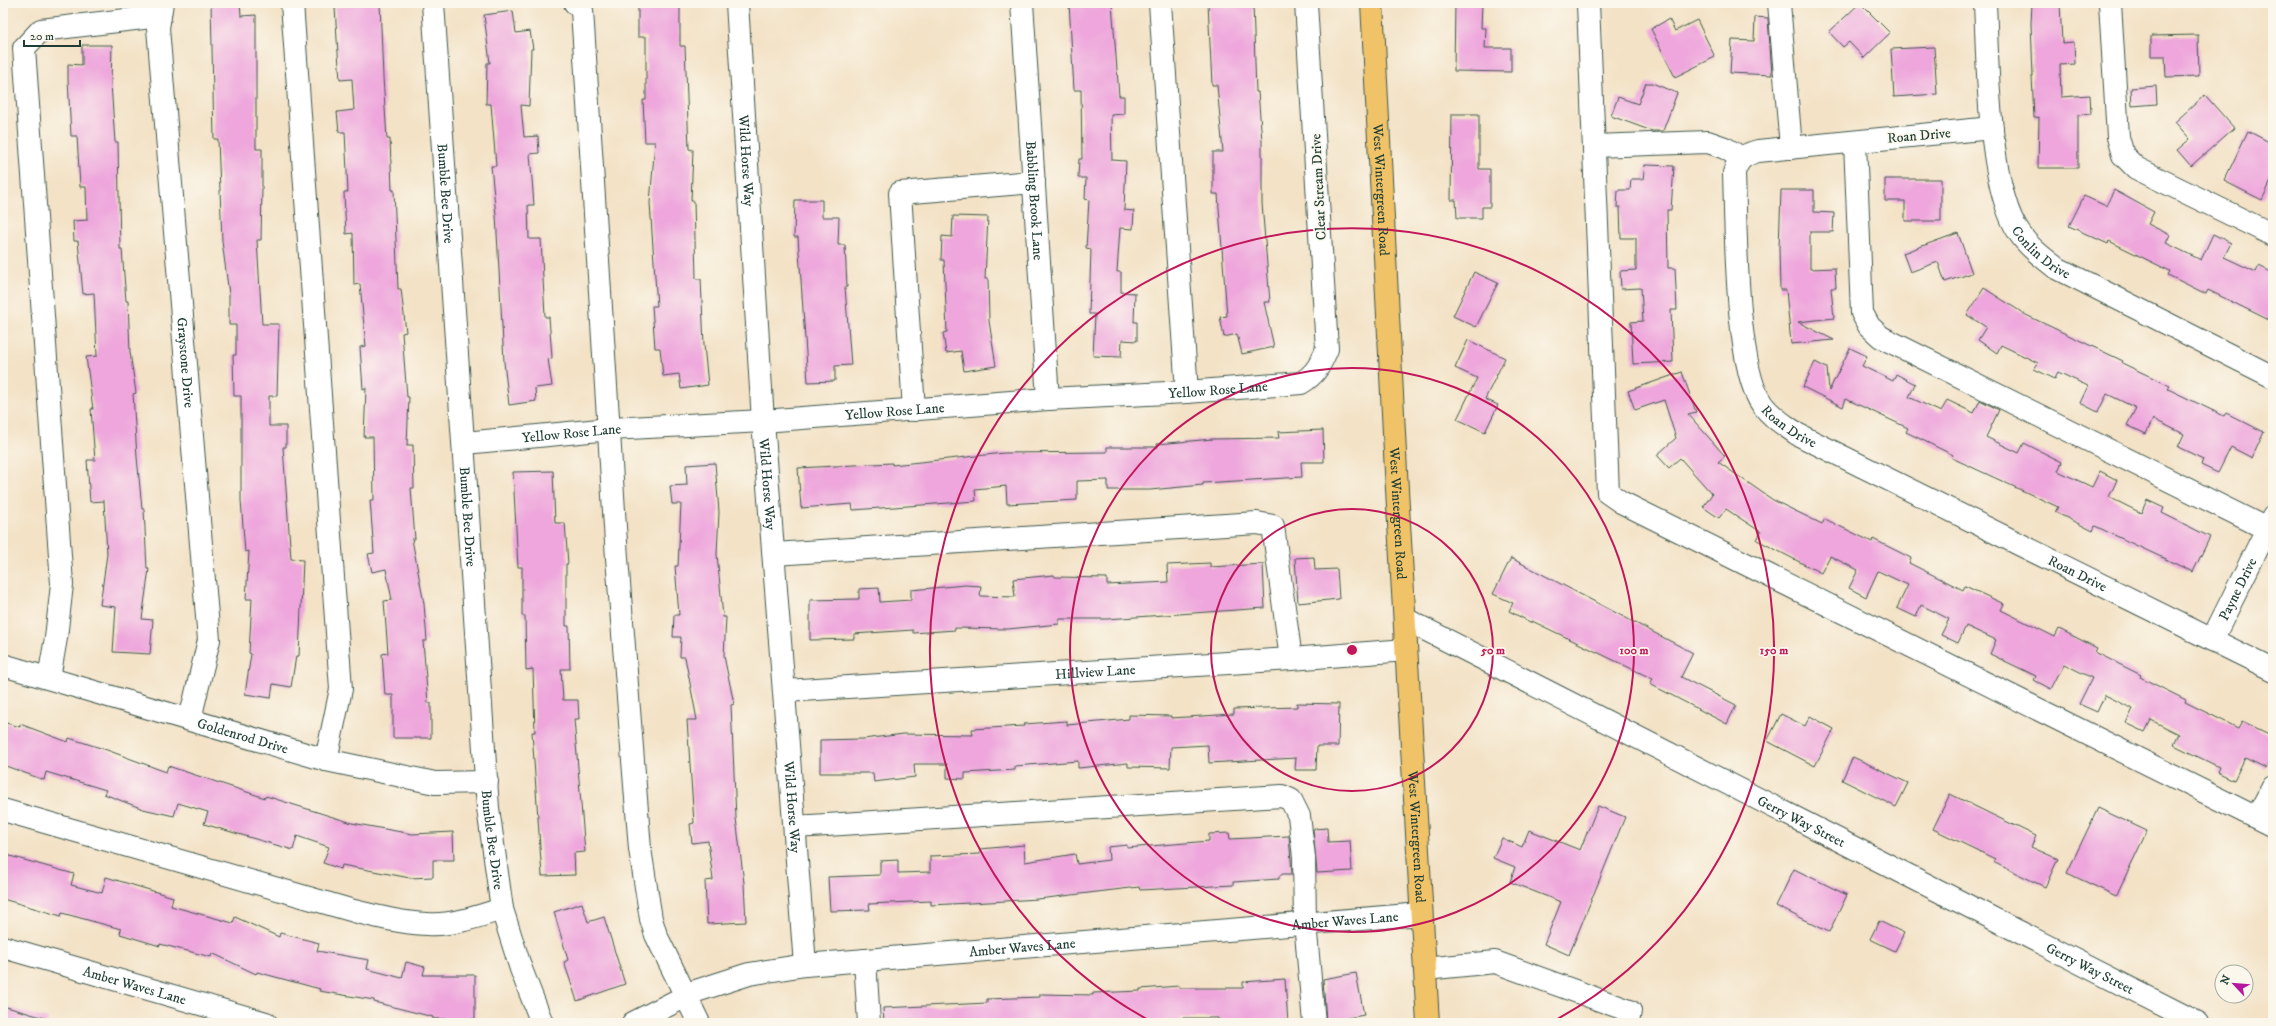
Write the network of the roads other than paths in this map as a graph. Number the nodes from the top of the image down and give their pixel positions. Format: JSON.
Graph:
{"nodes":[{"id":1,"x":292,"y":3,"type":"edge"},
{"id":2,"x":433,"y":3,"type":"edge"},
{"id":3,"x":575,"y":3,"type":"edge"},
{"id":4,"x":737,"y":3,"type":"edge"},
{"id":5,"x":1022,"y":3,"type":"edge"},
{"id":6,"x":1160,"y":3,"type":"edge"},
{"id":7,"x":1306,"y":3,"type":"edge"},
{"id":8,"x":1372,"y":3,"type":"edge"},
{"id":9,"x":1588,"y":3,"type":"edge"},
{"id":10,"x":1779,"y":3,"type":"edge"},
{"id":11,"x":1985,"y":3,"type":"edge"},
{"id":12,"x":2110,"y":3,"type":"edge"},
{"id":13,"x":161,"y":10,"type":"edge"},
{"id":14,"x":1992,"y":128,"type":"junction"},
{"id":15,"x":1855,"y":142,"type":"junction"},
{"id":16,"x":1594,"y":146,"type":"junction"},
{"id":17,"x":1791,"y":148,"type":"junction"},
{"id":18,"x":1742,"y":158,"type":"junction"},
{"id":19,"x":1034,"y":182,"type":"junction"},
{"id":20,"x":2273,"y":235,"type":"edge"},
{"id":21,"x":1319,"y":368,"type":"joint"},
{"id":22,"x":2273,"y":377,"type":"edge"},
{"id":23,"x":1187,"y":392,"type":"junction"},
{"id":24,"x":1048,"y":399,"type":"junction"},
{"id":25,"x":914,"y":410,"type":"junction"},
{"id":26,"x":763,"y":421,"type":"junction"},
{"id":27,"x":610,"y":429,"type":"junction"},
{"id":28,"x":465,"y":443,"type":"junction"},
{"id":29,"x":2270,"y":523,"type":"edge"},
{"id":30,"x":774,"y":554,"type":"junction"},
{"id":31,"x":1405,"y":619,"type":"junction"},
{"id":32,"x":2212,"y":640,"type":"junction"},
{"id":33,"x":1406,"y":650,"type":"junction"},
{"id":34,"x":1291,"y":659,"type":"junction"},
{"id":35,"x":3,"y":665,"type":"edge"},
{"id":36,"x":2273,"y":670,"type":"edge"},
{"id":37,"x":49,"y":678,"type":"junction"},
{"id":38,"x":785,"y":691,"type":"junction"},
{"id":39,"x":190,"y":719,"type":"junction"},
{"id":40,"x":326,"y":760,"type":"junction"},
{"id":41,"x":487,"y":782,"type":"junction"},
{"id":42,"x":2273,"y":787,"type":"edge"},
{"id":43,"x":3,"y":810,"type":"edge"},
{"id":44,"x":2265,"y":822,"type":"edge"},
{"id":45,"x":795,"y":827,"type":"junction"},
{"id":46,"x":502,"y":909,"type":"junction"},
{"id":47,"x":1421,"y":914,"type":"junction"},
{"id":48,"x":1305,"y":922,"type":"junction"},
{"id":49,"x":3,"y":947,"type":"edge"},
{"id":50,"x":865,"y":960,"type":"junction"},
{"id":51,"x":805,"y":965,"type":"junction"},
{"id":52,"x":1425,"y":969,"type":"junction"},
{"id":53,"x":686,"y":996,"type":"junction"},
{"id":54,"x":266,"y":1023,"type":"edge"},
{"id":55,"x":542,"y":1023,"type":"edge"},
{"id":56,"x":633,"y":1023,"type":"edge"},
{"id":57,"x":699,"y":1023,"type":"edge"},
{"id":58,"x":869,"y":1023,"type":"edge"},
{"id":59,"x":1314,"y":1023,"type":"edge"},
{"id":60,"x":1428,"y":1023,"type":"edge"},
{"id":61,"x":1628,"y":1023,"type":"edge"},
{"id":62,"x":2198,"y":1023,"type":"edge"}],
"edges":[{"from":1,"to":40,"type":"street"},
{"from":2,"to":28,"type":"street","name":"Bumble Bee Drive"},
{"from":3,"to":27,"type":"street"},
{"from":4,"to":26,"type":"street","name":"Wild Horse Way"},
{"from":5,"to":19,"type":"street","name":"Babbling Brook Lane"},
{"from":6,"to":23,"type":"street"},
{"from":7,"to":21,"type":"street","name":"Clear Stream Drive"},
{"from":8,"to":31,"type":"main road","name":"West Wintergreen Road"},
{"from":9,"to":16,"type":"street"},
{"from":10,"to":17,"type":"street"},
{"from":11,"to":14,"type":"street","name":"Conlin Drive"},
{"from":12,"to":20,"type":"street"},
{"from":13,"to":37,"type":"street"},
{"from":13,"to":39,"type":"street","name":"Graystone Drive"},
{"from":14,"to":15,"type":"street","name":"Roan Drive"},
{"from":14,"to":22,"type":"street","name":"Conlin Drive"},
{"from":15,"to":17,"type":"street","name":"Roan Drive"},
{"from":15,"to":29,"type":"street"},
{"from":16,"to":18,"type":"street"},
{"from":16,"to":44,"type":"street"},
{"from":17,"to":18,"type":"street","name":"Roan Drive"},
{"from":18,"to":32,"type":"street","name":"Roan Drive"},
{"from":19,"to":24,"type":"street","name":"Babbling Brook Lane"},
{"from":19,"to":25,"type":"street"},
{"from":21,"to":23,"type":"street","name":"Yellow Rose Lane"},
{"from":23,"to":24,"type":"street","name":"Yellow Rose Lane"},
{"from":24,"to":25,"type":"street","name":"Yellow Rose Lane"},
{"from":25,"to":26,"type":"street","name":"Yellow Rose Lane"},
{"from":26,"to":27,"type":"street","name":"Yellow Rose Lane"},
{"from":26,"to":30,"type":"street","name":"Wild Horse Way"},
{"from":27,"to":28,"type":"street","name":"Yellow Rose Lane"},
{"from":27,"to":53,"type":"street"},
{"from":28,"to":41,"type":"street","name":"Bumble Bee Drive"},
{"from":29,"to":32,"type":"street","name":"Payne Drive"},
{"from":30,"to":34,"type":"street"},
{"from":30,"to":38,"type":"street","name":"Wild Horse Way"},
{"from":31,"to":33,"type":"main road","name":"West Wintergreen Road"},
{"from":31,"to":62,"type":"street","name":"Gerry Way Street"},
{"from":32,"to":36,"type":"street","name":"Roan Drive"},
{"from":33,"to":34,"type":"street","name":"Hillview Lane"},
{"from":33,"to":47,"type":"main road","name":"West Wintergreen Road"},
{"from":34,"to":38,"type":"street","name":"Hillview Lane"},
{"from":35,"to":37,"type":"street","name":"Goldenrod Drive"},
{"from":37,"to":39,"type":"street","name":"Goldenrod Drive"},
{"from":38,"to":45,"type":"street","name":"Wild Horse Way"},
{"from":39,"to":40,"type":"street","name":"Goldenrod Drive"},
{"from":40,"to":41,"type":"street","name":"Goldenrod Drive"},
{"from":41,"to":46,"type":"street","name":"Bumble Bee Drive"},
{"from":42,"to":44,"type":"street"},
{"from":43,"to":46,"type":"street"},
{"from":45,"to":48,"type":"street"},
{"from":45,"to":51,"type":"street","name":"Wild Horse Way"},
{"from":46,"to":55,"type":"street","name":"Bumble Bee Drive"},
{"from":47,"to":48,"type":"street","name":"Amber Waves Lane"},
{"from":47,"to":52,"type":"main road","name":"West Wintergreen Road"},
{"from":48,"to":50,"type":"street","name":"Amber Waves Lane"},
{"from":48,"to":59,"type":"street"},
{"from":49,"to":54,"type":"street","name":"Amber Waves Lane"},
{"from":50,"to":51,"type":"street","name":"Amber Waves Lane"},
{"from":50,"to":58,"type":"street"},
{"from":51,"to":53,"type":"street","name":"Amber Waves Lane"},
{"from":52,"to":60,"type":"main road","name":"West Wintergreen Road"},
{"from":52,"to":61,"type":"street"},
{"from":53,"to":56,"type":"street","name":"Amber Waves Lane"},
{"from":53,"to":57,"type":"street"}]}
